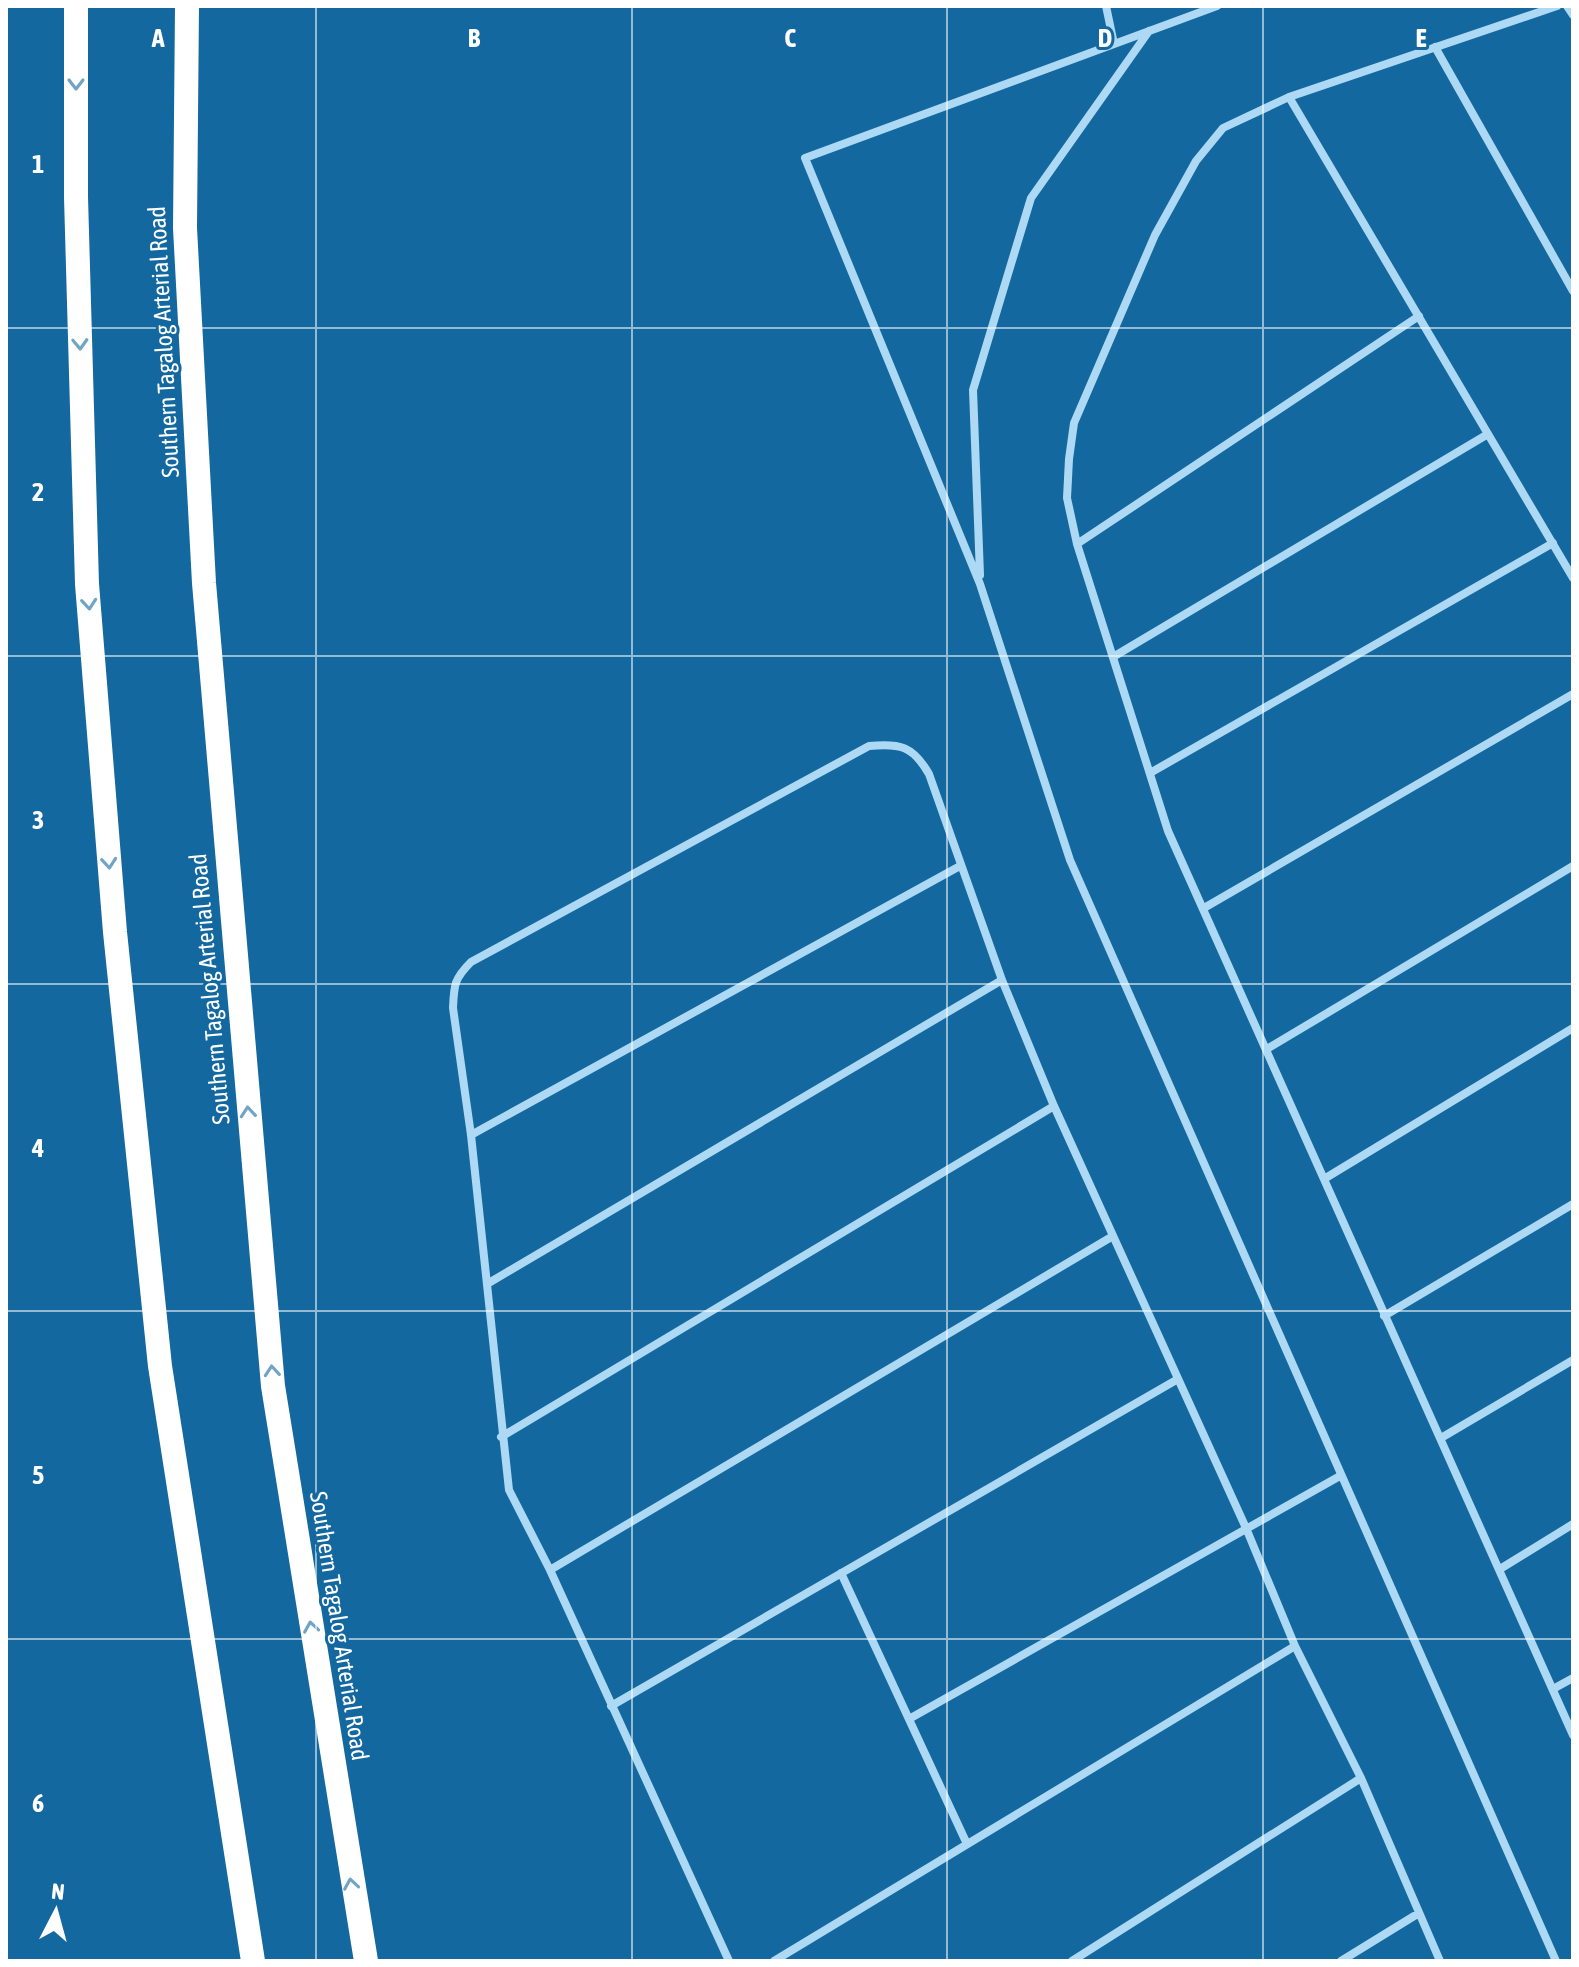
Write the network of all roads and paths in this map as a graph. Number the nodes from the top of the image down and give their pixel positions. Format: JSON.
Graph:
{"nodes":[{"id":1,"x":76,"y":6,"type":"edge"},
{"id":2,"x":187,"y":6,"type":"edge"},
{"id":3,"x":1106,"y":6,"type":"edge"},
{"id":4,"x":1217,"y":6,"type":"edge"},
{"id":5,"x":1557,"y":6,"type":"edge"},
{"id":6,"x":1567,"y":6,"type":"edge"},
{"id":7,"x":1573,"y":15,"type":"edge"},
{"id":8,"x":1150,"y":31,"type":"junction"},
{"id":9,"x":1114,"y":44,"type":"junction"},
{"id":10,"x":1435,"y":47,"type":"junction"},
{"id":11,"x":1289,"y":97,"type":"junction"},
{"id":12,"x":1573,"y":291,"type":"edge"},
{"id":13,"x":1419,"y":316,"type":"junction"},
{"id":14,"x":1488,"y":434,"type":"junction"},
{"id":15,"x":1553,"y":543,"type":"junction"},
{"id":16,"x":1077,"y":544,"type":"junction"},
{"id":17,"x":1573,"y":578,"type":"edge"},
{"id":18,"x":980,"y":584,"type":"junction"},
{"id":19,"x":1113,"y":657,"type":"junction"},
{"id":20,"x":1573,"y":694,"type":"edge"},
{"id":21,"x":1150,"y":773,"type":"junction"},
{"id":22,"x":960,"y":866,"type":"junction"},
{"id":23,"x":1573,"y":866,"type":"edge"},
{"id":24,"x":1204,"y":908,"type":"junction"},
{"id":25,"x":1002,"y":980,"type":"junction"},
{"id":26,"x":1573,"y":1028,"type":"edge"},
{"id":27,"x":1267,"y":1049,"type":"junction"},
{"id":28,"x":1054,"y":1106,"type":"junction"},
{"id":29,"x":471,"y":1135,"type":"junction"},
{"id":30,"x":1324,"y":1179,"type":"junction"},
{"id":31,"x":1573,"y":1204,"type":"edge"},
{"id":32,"x":1113,"y":1236,"type":"junction"},
{"id":33,"x":487,"y":1284,"type":"junction"},
{"id":34,"x":1384,"y":1316,"type":"junction"},
{"id":35,"x":1573,"y":1360,"type":"edge"},
{"id":36,"x":1178,"y":1379,"type":"junction"},
{"id":37,"x":501,"y":1437,"type":"junction"},
{"id":38,"x":1441,"y":1438,"type":"junction"},
{"id":39,"x":1340,"y":1476,"type":"junction"},
{"id":40,"x":1573,"y":1524,"type":"edge"},
{"id":41,"x":1246,"y":1528,"type":"junction"},
{"id":42,"x":1500,"y":1569,"type":"junction"},
{"id":43,"x":550,"y":1570,"type":"junction"},
{"id":44,"x":841,"y":1573,"type":"junction"},
{"id":45,"x":1295,"y":1646,"type":"junction"},
{"id":46,"x":1573,"y":1678,"type":"edge"},
{"id":47,"x":1553,"y":1689,"type":"junction"},
{"id":48,"x":611,"y":1706,"type":"junction"},
{"id":49,"x":909,"y":1719,"type":"junction"},
{"id":50,"x":1573,"y":1735,"type":"edge"},
{"id":51,"x":1361,"y":1778,"type":"junction"},
{"id":52,"x":967,"y":1844,"type":"junction"},
{"id":53,"x":1419,"y":1913,"type":"junction"},
{"id":54,"x":253,"y":1961,"type":"edge"},
{"id":55,"x":366,"y":1961,"type":"edge"},
{"id":56,"x":729,"y":1961,"type":"edge"},
{"id":57,"x":774,"y":1961,"type":"edge"},
{"id":58,"x":1072,"y":1961,"type":"edge"},
{"id":59,"x":1341,"y":1961,"type":"edge"},
{"id":60,"x":1440,"y":1961,"type":"edge"},
{"id":61,"x":1556,"y":1961,"type":"edge"}],
"edges":[{"from":1,"to":54,"type":"highway","one_way":true},
{"from":55,"to":2,"type":"highway","name":"Southern Tagalog Arterial Road","one_way":true},
{"from":3,"to":9,"type":"street"},
{"from":4,"to":8,"type":"street"},
{"from":5,"to":10,"type":"street"},
{"from":6,"to":7,"type":"street"},
{"from":8,"to":9,"type":"street"},
{"from":8,"to":18,"type":"street"},
{"from":9,"to":18,"type":"street"},
{"from":10,"to":11,"type":"street"},
{"from":10,"to":12,"type":"street"},
{"from":11,"to":13,"type":"street"},
{"from":11,"to":16,"type":"street"},
{"from":13,"to":14,"type":"street"},
{"from":13,"to":16,"type":"street"},
{"from":14,"to":15,"type":"street"},
{"from":14,"to":19,"type":"street"},
{"from":15,"to":17,"type":"street"},
{"from":15,"to":21,"type":"street"},
{"from":16,"to":19,"type":"street"},
{"from":18,"to":39,"type":"street"},
{"from":19,"to":21,"type":"street"},
{"from":20,"to":24,"type":"street"},
{"from":21,"to":24,"type":"street"},
{"from":22,"to":25,"type":"street"},
{"from":22,"to":29,"type":"street"},
{"from":22,"to":29,"type":"street"},
{"from":23,"to":27,"type":"street"},
{"from":24,"to":27,"type":"street"},
{"from":25,"to":28,"type":"street"},
{"from":25,"to":33,"type":"street"},
{"from":26,"to":30,"type":"street"},
{"from":27,"to":30,"type":"street"},
{"from":28,"to":32,"type":"street"},
{"from":28,"to":37,"type":"street"},
{"from":29,"to":33,"type":"street"},
{"from":30,"to":34,"type":"street"},
{"from":31,"to":34,"type":"street"},
{"from":32,"to":36,"type":"street"},
{"from":32,"to":43,"type":"street"},
{"from":33,"to":37,"type":"street"},
{"from":34,"to":38,"type":"street"},
{"from":35,"to":38,"type":"street"},
{"from":36,"to":41,"type":"street"},
{"from":36,"to":44,"type":"street"},
{"from":37,"to":43,"type":"street"},
{"from":38,"to":42,"type":"street"},
{"from":39,"to":41,"type":"street"},
{"from":39,"to":61,"type":"street"},
{"from":40,"to":42,"type":"street"},
{"from":41,"to":45,"type":"street"},
{"from":41,"to":49,"type":"street"},
{"from":42,"to":47,"type":"street"},
{"from":43,"to":48,"type":"street"},
{"from":44,"to":48,"type":"street"},
{"from":44,"to":49,"type":"street"},
{"from":45,"to":51,"type":"street"},
{"from":45,"to":52,"type":"street"},
{"from":46,"to":47,"type":"street"},
{"from":47,"to":50,"type":"street"},
{"from":48,"to":56,"type":"street"},
{"from":49,"to":52,"type":"street"},
{"from":51,"to":53,"type":"street"},
{"from":51,"to":58,"type":"street"},
{"from":52,"to":57,"type":"street"},
{"from":53,"to":59,"type":"street"},
{"from":53,"to":60,"type":"street"}]}
